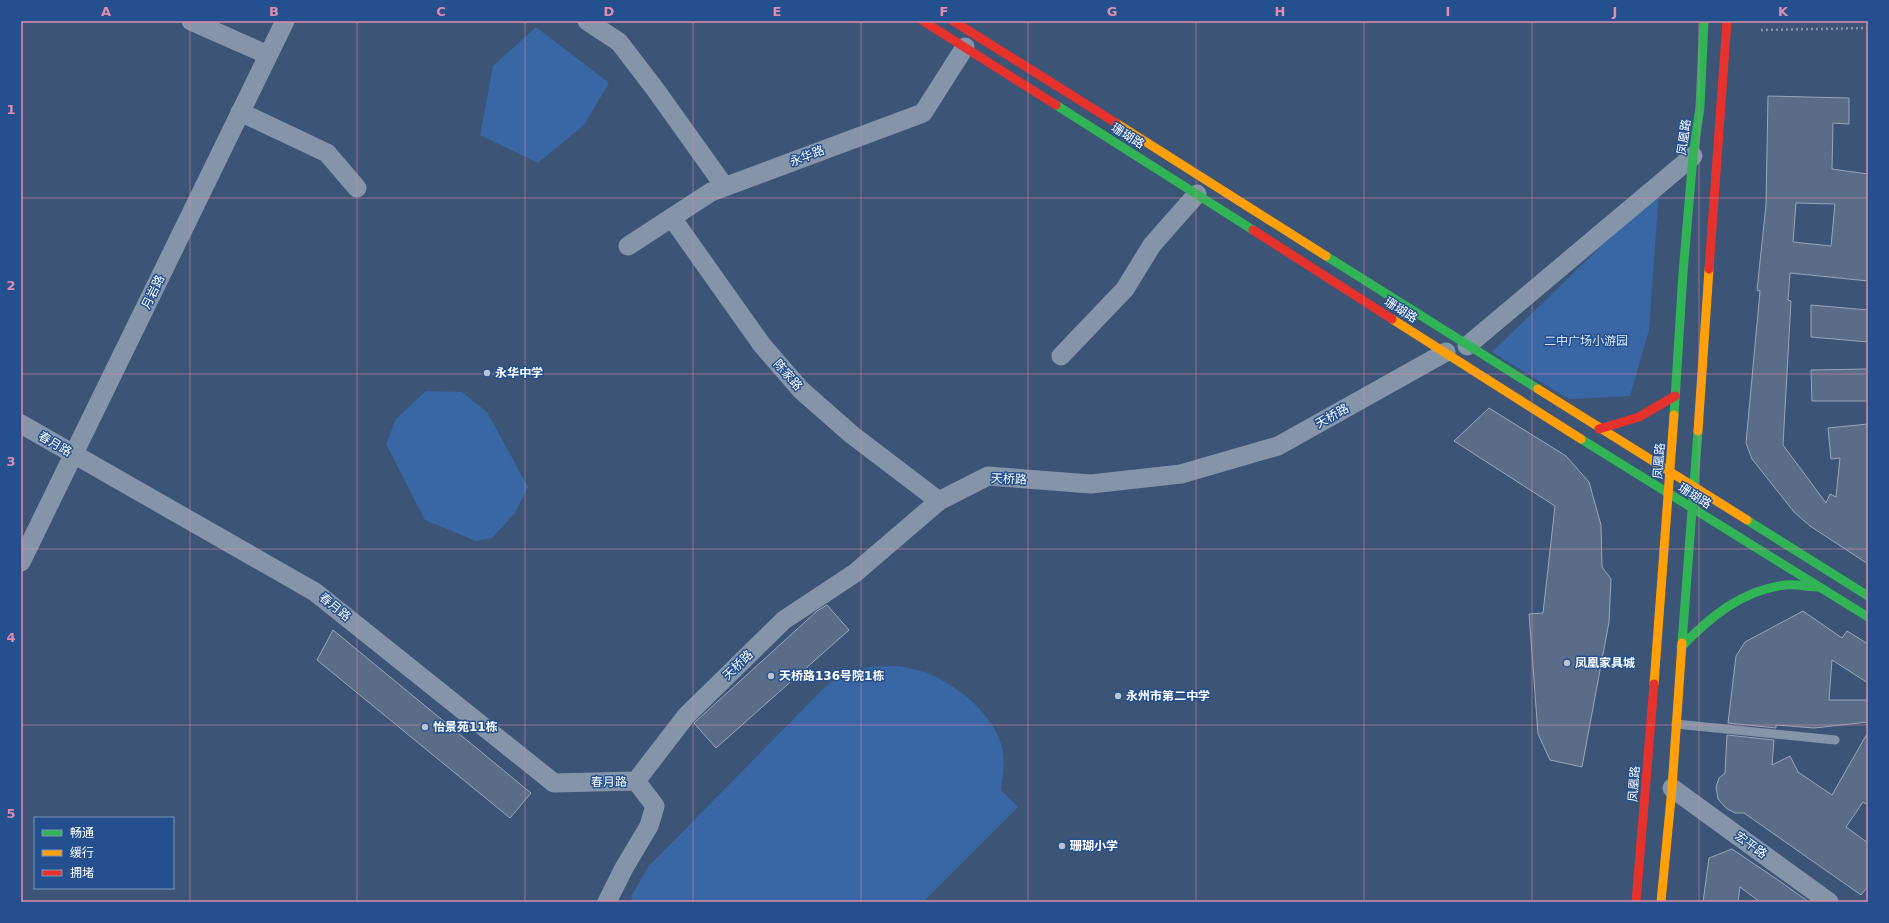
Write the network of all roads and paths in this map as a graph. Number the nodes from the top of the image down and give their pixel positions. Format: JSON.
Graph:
{"nodes":[{"id":1,"x":192,"y":21,"type":"edge"},
{"id":2,"x":285,"y":21,"type":"edge"},
{"id":3,"x":587,"y":21,"type":"edge"},
{"id":4,"x":923,"y":21,"type":"edge"},
{"id":5,"x":953,"y":21,"type":"edge"},
{"id":6,"x":1704,"y":21,"type":"edge"},
{"id":7,"x":1727,"y":21,"type":"edge"},
{"id":8,"x":1868,"y":28,"type":"edge"},
{"id":9,"x":1762,"y":30,"type":"dead end"},
{"id":10,"x":965,"y":47,"type":"junction"},
{"id":11,"x":268,"y":55,"type":"junction"},
{"id":12,"x":240,"y":112,"type":"junction"},
{"id":13,"x":1693,"y":156,"type":"junction"},
{"id":14,"x":725,"y":187,"type":"junction"},
{"id":15,"x":357,"y":188,"type":"dead end"},
{"id":16,"x":1197,"y":194,"type":"junction"},
{"id":17,"x":672,"y":218,"type":"junction"},
{"id":18,"x":628,"y":246,"type":"dead end"},
{"id":19,"x":1681,"y":300,"type":"junction"},
{"id":20,"x":1700,"y":301,"type":"junction"},
{"id":21,"x":1467,"y":346,"type":"junction"},
{"id":22,"x":1446,"y":352,"type":"junction"},
{"id":23,"x":1061,"y":356,"type":"dead end"},
{"id":24,"x":1675,"y":396,"type":"junction"},
{"id":25,"x":21,"y":424,"type":"edge"},
{"id":26,"x":1599,"y":429,"type":"junction"},
{"id":27,"x":74,"y":454,"type":"junction"},
{"id":28,"x":1670,"y":473,"type":"junction"},
{"id":29,"x":1693,"y":488,"type":"junction"},
{"id":30,"x":1669,"y":494,"type":"junction"},
{"id":31,"x":939,"y":501,"type":"junction"},
{"id":32,"x":1692,"y":508,"type":"junction"},
{"id":33,"x":21,"y":562,"type":"edge"},
{"id":34,"x":1819,"y":588,"type":"junction"},
{"id":35,"x":1868,"y":596,"type":"edge"},
{"id":36,"x":1868,"y":617,"type":"edge"},
{"id":37,"x":1681,"y":647,"type":"junction"},
{"id":38,"x":1676,"y":724,"type":"junction"},
{"id":39,"x":1835,"y":740,"type":"dead end"},
{"id":40,"x":636,"y":781,"type":"junction"},
{"id":41,"x":1672,"y":788,"type":"junction"},
{"id":42,"x":607,"y":902,"type":"edge"},
{"id":43,"x":1636,"y":902,"type":"edge"},
{"id":44,"x":1661,"y":902,"type":"edge"},
{"id":45,"x":1830,"y":902,"type":"edge"}],
"edges":[{"from":1,"to":11,"type":"street"},
{"from":2,"to":11,"type":"street","name":"月岩路"},
{"from":3,"to":14,"type":"street"},
{"from":4,"to":10,"type":"main road","name":"珊瑚路"},
{"from":5,"to":21,"type":"main road","name":"珊瑚路"},
{"from":6,"to":13,"type":"main road","name":"凤凰路"},
{"from":7,"to":20,"type":"main road"},
{"from":8,"to":9,"type":"path"},
{"from":10,"to":14,"type":"street","name":"永华路"},
{"from":10,"to":16,"type":"main road","name":"珊瑚路"},
{"from":11,"to":12,"type":"street","name":"月岩路"},
{"from":12,"to":15,"type":"street"},
{"from":12,"to":27,"type":"street","name":"月岩路"},
{"from":13,"to":19,"type":"main road","name":"凤凰路"},
{"from":13,"to":21,"type":"street"},
{"from":14,"to":17,"type":"street","name":"永华路"},
{"from":16,"to":22,"type":"main road","name":"珊瑚路"},
{"from":16,"to":23,"type":"street"},
{"from":17,"to":18,"type":"street","name":"永华路"},
{"from":17,"to":31,"type":"street","name":"陈家路"},
{"from":19,"to":20,"type":"main road"},
{"from":19,"to":24,"type":"main road","name":"凤凰路"},
{"from":20,"to":29,"type":"main road"},
{"from":21,"to":26,"type":"main road","name":"珊瑚路"},
{"from":22,"to":30,"type":"main road","name":"珊瑚路"},
{"from":22,"to":31,"type":"street","name":"天桥路"},
{"from":24,"to":26,"type":"main road"},
{"from":24,"to":28,"type":"main road","name":"凤凰路"},
{"from":25,"to":27,"type":"street","name":"春月路"},
{"from":26,"to":28,"type":"main road","name":"珊瑚路"},
{"from":27,"to":33,"type":"street","name":"月岩路"},
{"from":27,"to":40,"type":"street","name":"春月路"},
{"from":28,"to":29,"type":"main road","name":"珊瑚路"},
{"from":28,"to":30,"type":"main road","name":"凤凰路"},
{"from":29,"to":32,"type":"main road"},
{"from":29,"to":35,"type":"main road","name":"珊瑚路"},
{"from":30,"to":32,"type":"main road","name":"珊瑚路"},
{"from":30,"to":43,"type":"main road","name":"凤凰路"},
{"from":31,"to":40,"type":"street","name":"天桥路"},
{"from":32,"to":34,"type":"main road","name":"珊瑚路"},
{"from":32,"to":37,"type":"main road"},
{"from":34,"to":36,"type":"main road","name":"珊瑚路"},
{"from":34,"to":37,"type":"main road"},
{"from":37,"to":38,"type":"main road"},
{"from":38,"to":39,"type":"lane"},
{"from":38,"to":41,"type":"main road"},
{"from":40,"to":42,"type":"street"},
{"from":41,"to":44,"type":"main road"},
{"from":41,"to":45,"type":"street","name":"宏平路"}]}
